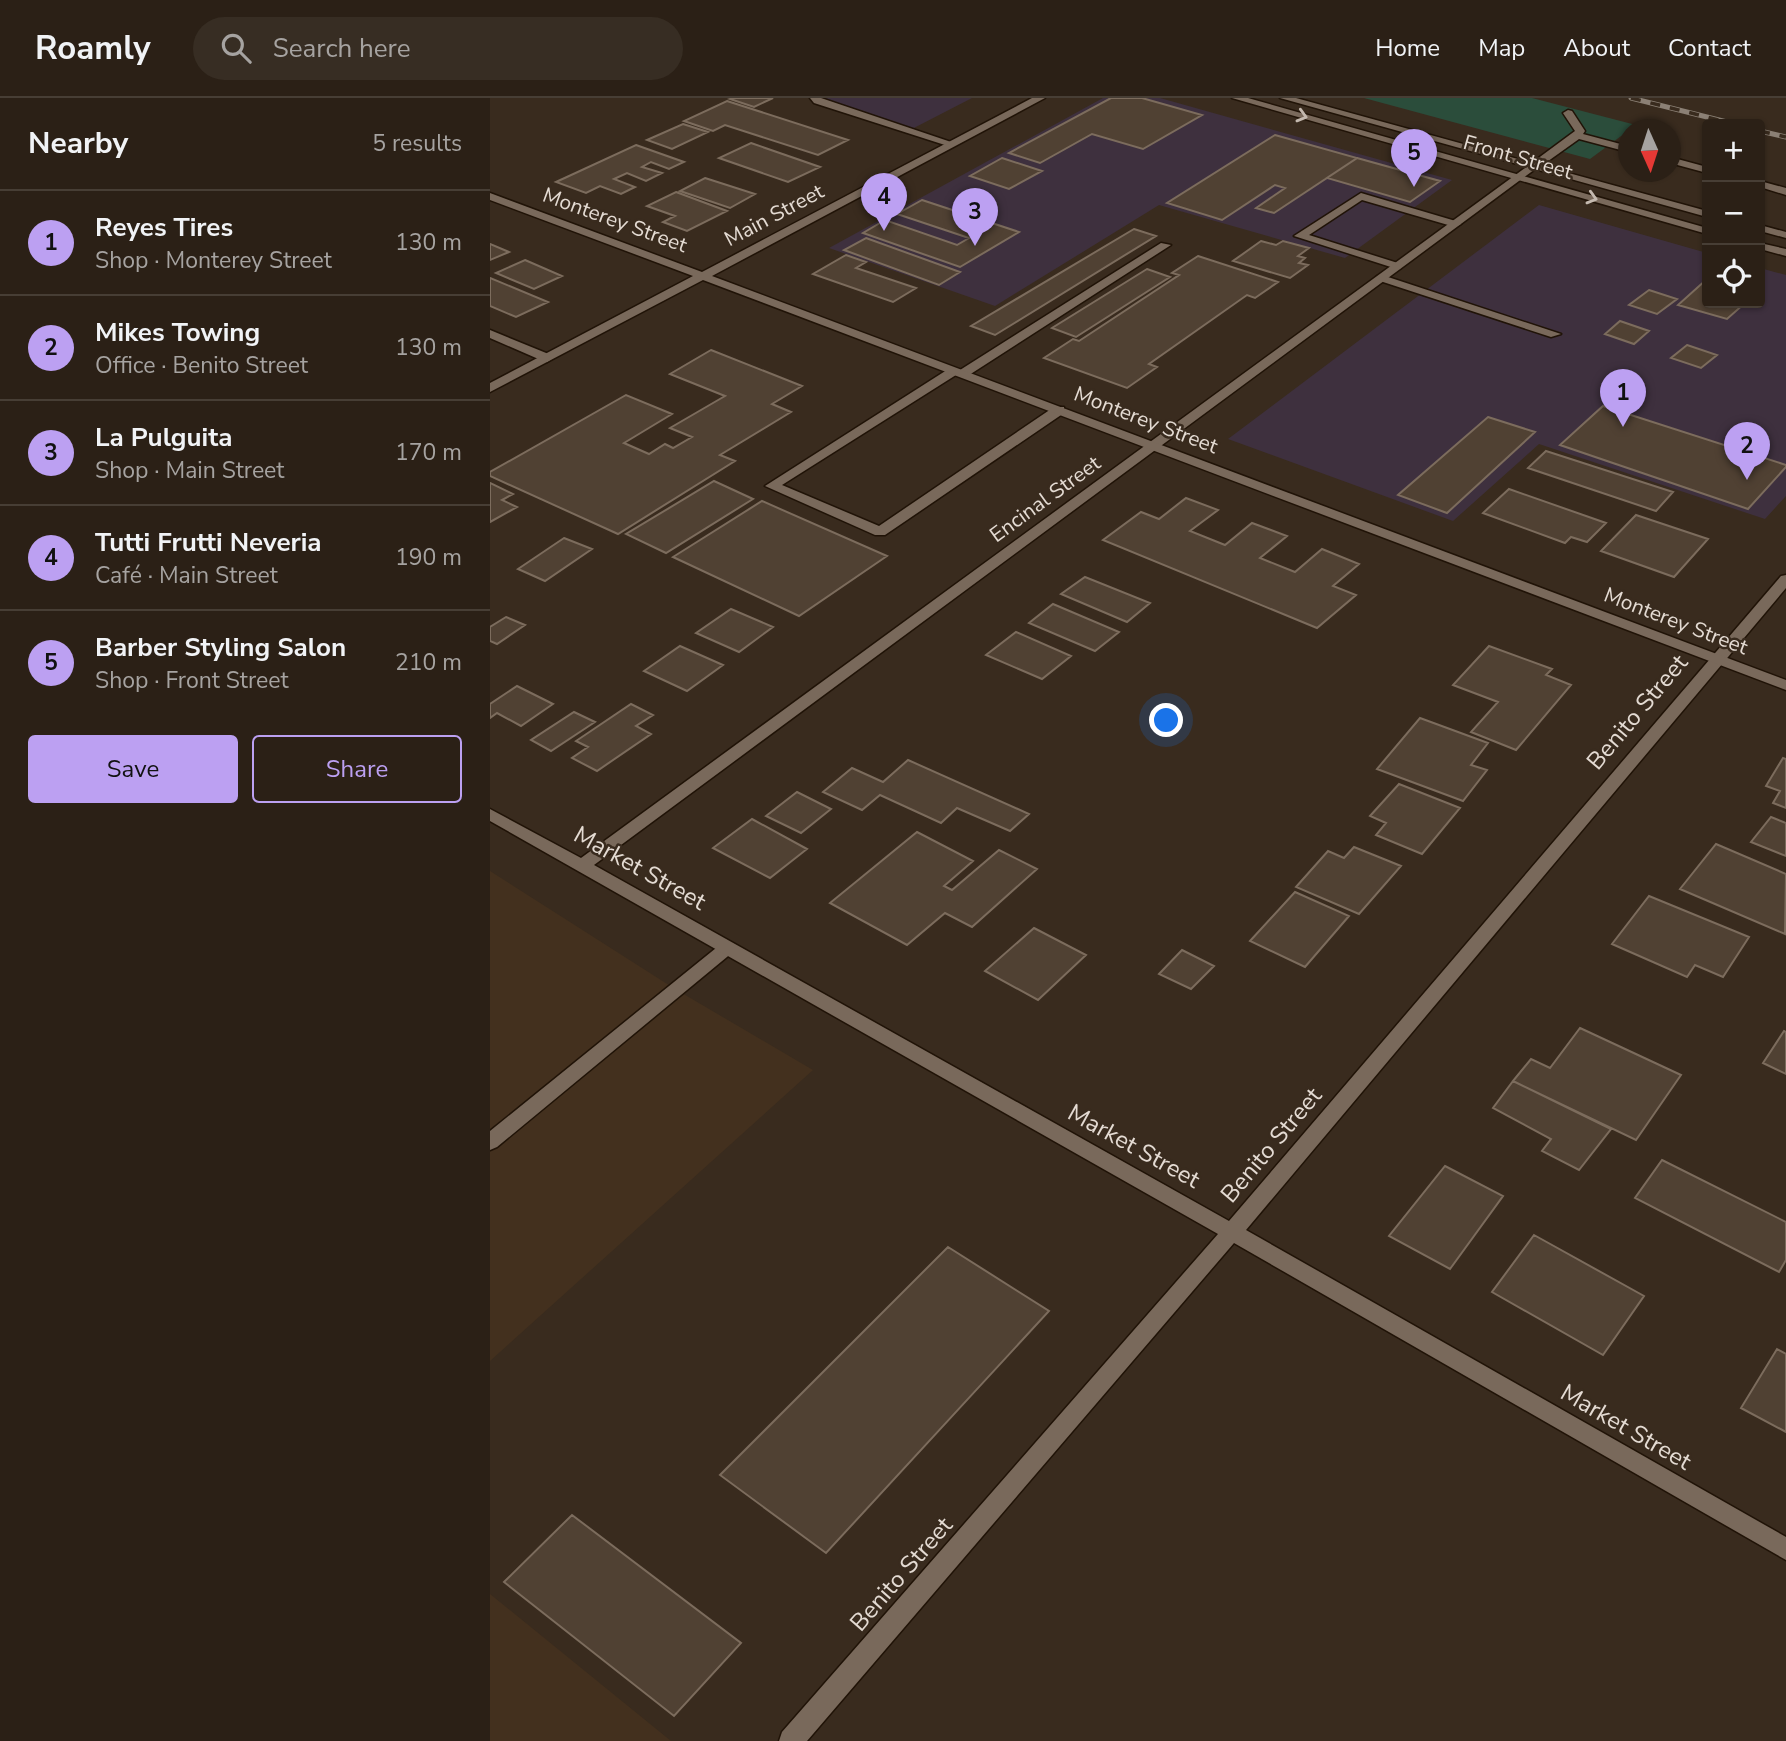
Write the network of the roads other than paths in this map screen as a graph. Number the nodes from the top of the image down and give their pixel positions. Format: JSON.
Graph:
{"nodes":[{"id":1,"x":815,"y":98,"type":"edge"},
{"id":2,"x":1040,"y":98,"type":"edge"},
{"id":3,"x":1237,"y":98,"type":"edge"},
{"id":4,"x":1285,"y":98,"type":"edge"},
{"id":5,"x":1568,"y":113,"type":"dead end"},
{"id":6,"x":1577,"y":135,"type":"junction"},
{"id":7,"x":952,"y":144,"type":"junction"},
{"id":8,"x":1618,"y":146,"type":"edge"},
{"id":9,"x":1681,"y":163,"type":"edge"},
{"id":10,"x":1532,"y":167,"type":"junction"},
{"id":11,"x":1702,"y":169,"type":"edge"},
{"id":12,"x":1519,"y":177,"type":"junction"},
{"id":13,"x":1765,"y":186,"type":"edge"},
{"id":14,"x":1786,"y":192,"type":"edge"},
{"id":15,"x":490,"y":196,"type":"edge"},
{"id":16,"x":1702,"y":213,"type":"edge"},
{"id":17,"x":1455,"y":224,"type":"junction"},
{"id":18,"x":1765,"y":229,"type":"edge"},
{"id":19,"x":1702,"y":230,"type":"edge"},
{"id":20,"x":1786,"y":235,"type":"edge"},
{"id":21,"x":1165,"y":245,"type":"dead end"},
{"id":22,"x":1765,"y":247,"type":"edge"},
{"id":23,"x":1786,"y":253,"type":"edge"},
{"id":24,"x":1397,"y":266,"type":"junction"},
{"id":25,"x":702,"y":275,"type":"junction"},
{"id":26,"x":1381,"y":278,"type":"junction"},
{"id":27,"x":490,"y":334,"type":"edge"},
{"id":28,"x":1555,"y":334,"type":"dead end"},
{"id":29,"x":547,"y":358,"type":"junction"},
{"id":30,"x":958,"y":373,"type":"junction"},
{"id":31,"x":490,"y":388,"type":"edge"},
{"id":32,"x":1059,"y":410,"type":"junction"},
{"id":33,"x":1154,"y":445,"type":"junction"},
{"id":34,"x":1786,"y":579,"type":"edge"},
{"id":35,"x":1716,"y":659,"type":"junction"},
{"id":36,"x":1786,"y":685,"type":"edge"},
{"id":37,"x":490,"y":814,"type":"edge"},
{"id":38,"x":582,"y":866,"type":"junction"},
{"id":39,"x":727,"y":948,"type":"junction"},
{"id":40,"x":490,"y":1142,"type":"edge"},
{"id":41,"x":1232,"y":1232,"type":"junction"},
{"id":42,"x":1786,"y":1549,"type":"edge"},
{"id":43,"x":791,"y":1741,"type":"edge"}],
"edges":[{"from":1,"to":7,"type":"street"},
{"from":2,"to":7,"type":"street","name":"Main Street"},
{"from":3,"to":12,"type":"street","name":"Front Street","one_way":true},
{"from":4,"to":10,"type":"street","name":"Front Street"},
{"from":5,"to":6,"type":"street"},
{"from":6,"to":8,"type":"street"},
{"from":6,"to":10,"type":"street","name":"Encinal Street"},
{"from":7,"to":25,"type":"street","name":"Main Street"},
{"from":9,"to":11,"type":"street"},
{"from":10,"to":12,"type":"street","name":"Encinal Street"},
{"from":10,"to":16,"type":"street","name":"Front Street"},
{"from":12,"to":17,"type":"street","name":"Encinal Street"},
{"from":12,"to":19,"type":"street","name":"Front Street","one_way":true},
{"from":13,"to":14,"type":"street"},
{"from":15,"to":25,"type":"street","name":"Monterey Street"},
{"from":17,"to":24,"type":"street","name":"Encinal Street"},
{"from":17,"to":24,"type":"street"},
{"from":18,"to":20,"type":"street"},
{"from":21,"to":30,"type":"street"},
{"from":22,"to":23,"type":"street"},
{"from":24,"to":26,"type":"street","name":"Encinal Street"},
{"from":25,"to":29,"type":"street","name":"Main Street"},
{"from":25,"to":30,"type":"street","name":"Monterey Street"},
{"from":26,"to":28,"type":"street"},
{"from":26,"to":33,"type":"street","name":"Encinal Street"},
{"from":27,"to":29,"type":"street"},
{"from":29,"to":31,"type":"street","name":"Main Street"},
{"from":30,"to":32,"type":"street","name":"Monterey Street"},
{"from":30,"to":32,"type":"street"},
{"from":32,"to":33,"type":"street","name":"Monterey Street"},
{"from":33,"to":35,"type":"street","name":"Monterey Street"},
{"from":33,"to":38,"type":"street","name":"Encinal Street"},
{"from":34,"to":35,"type":"street","name":"Benito Street"},
{"from":35,"to":36,"type":"street","name":"Monterey Street"},
{"from":35,"to":41,"type":"street","name":"Benito Street"},
{"from":37,"to":38,"type":"street","name":"Market Street"},
{"from":38,"to":39,"type":"street","name":"Market Street"},
{"from":39,"to":40,"type":"street"},
{"from":39,"to":41,"type":"street","name":"Market Street"},
{"from":41,"to":42,"type":"street","name":"Market Street"},
{"from":41,"to":43,"type":"street","name":"Benito Street"}]}
